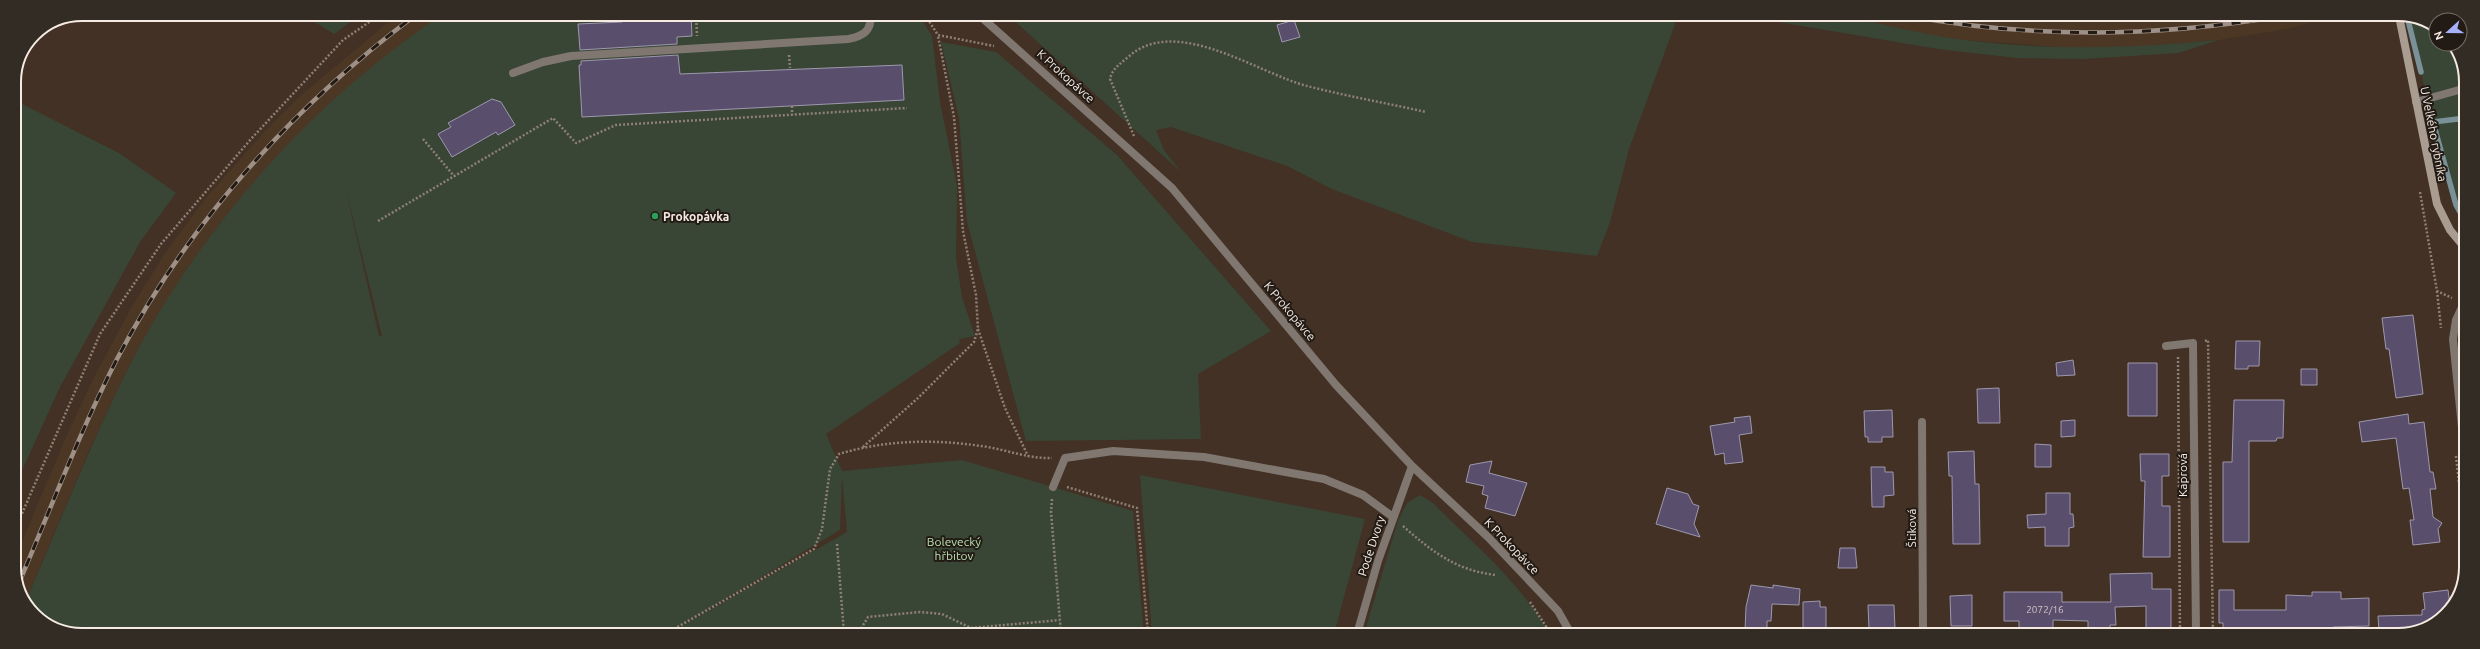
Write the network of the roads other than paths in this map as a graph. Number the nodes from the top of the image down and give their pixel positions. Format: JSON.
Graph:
{"nodes":[{"id":1,"x":871,"y":21,"type":"edge"},
{"id":2,"x":986,"y":21,"type":"edge"},
{"id":3,"x":2400,"y":21,"type":"edge"},
{"id":4,"x":513,"y":73,"type":"dead end"},
{"id":5,"x":2459,"y":90,"type":"edge"},
{"id":6,"x":2416,"y":102,"type":"junction"},
{"id":7,"x":2459,"y":241,"type":"edge"},
{"id":8,"x":2459,"y":314,"type":"edge"},
{"id":9,"x":2166,"y":346,"type":"dead end"},
{"id":10,"x":2459,"y":398,"type":"edge"},
{"id":11,"x":1922,"y":422,"type":"dead end"},
{"id":12,"x":1412,"y":466,"type":"junction"},
{"id":13,"x":1054,"y":484,"type":"road end"},
{"id":14,"x":1393,"y":517,"type":"junction"},
{"id":15,"x":1359,"y":628,"type":"edge"},
{"id":16,"x":1568,"y":628,"type":"edge"},
{"id":17,"x":1923,"y":628,"type":"edge"},
{"id":18,"x":2196,"y":628,"type":"edge"}],
"edges":[{"from":1,"to":4,"type":"street"},
{"from":2,"to":12,"type":"street","name":"K Prokopávce"},
{"from":3,"to":6,"type":"street","name":"U Velkého rybníka"},
{"from":5,"to":6,"type":"street"},
{"from":6,"to":7,"type":"street","name":"U Velkého rybníka"},
{"from":8,"to":10,"type":"street"},
{"from":9,"to":18,"type":"street","name":"Kaprová"},
{"from":11,"to":17,"type":"street","name":"Štiková"},
{"from":12,"to":14,"type":"street","name":"Pode Dvory"},
{"from":12,"to":16,"type":"street","name":"K Prokopávce"},
{"from":13,"to":14,"type":"street"},
{"from":14,"to":15,"type":"street","name":"Pode Dvory"}]}
